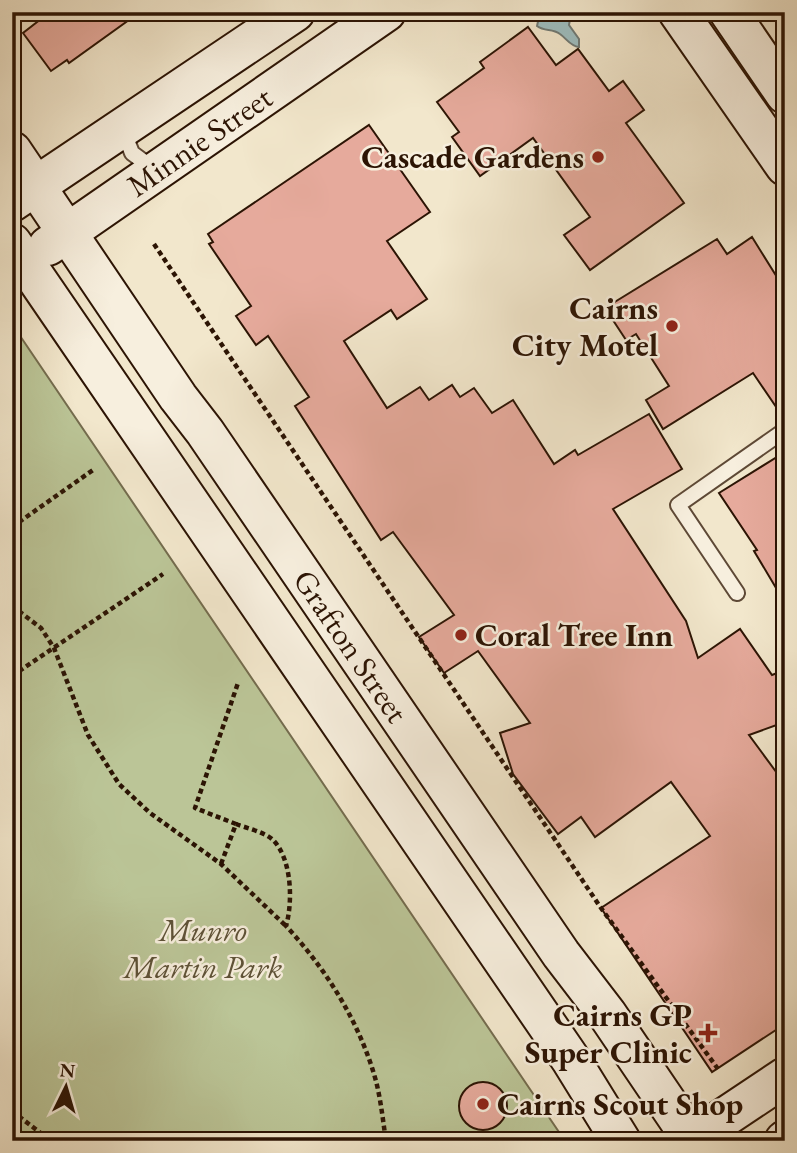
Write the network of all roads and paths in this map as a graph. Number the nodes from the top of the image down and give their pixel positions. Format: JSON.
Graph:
{"nodes":[{"id":1,"x":295,"y":12,"type":"edge"},
{"id":2,"x":386,"y":12,"type":"edge"},
{"id":3,"x":678,"y":12,"type":"edge"},
{"id":4,"x":729,"y":12,"type":"edge"},
{"id":5,"x":785,"y":94,"type":"edge"},
{"id":6,"x":123,"y":129,"type":"junction"},
{"id":7,"x":12,"y":151,"type":"edge"},
{"id":8,"x":785,"y":166,"type":"edge"},
{"id":9,"x":156,"y":171,"type":"junction"},
{"id":10,"x":24,"y":194,"type":"edge"},
{"id":11,"x":67,"y":232,"type":"junction"},
{"id":12,"x":154,"y":244,"type":"dead end"},
{"id":13,"x":16,"y":258,"type":"edge"},
{"id":14,"x":178,"y":397,"type":"junction"},
{"id":15,"x":785,"y":430,"type":"edge"},
{"id":16,"x":142,"y":433,"type":"junction"},
{"id":17,"x":93,"y":470,"type":"dead end"},
{"id":18,"x":12,"y":527,"type":"edge"},
{"id":19,"x":163,"y":573,"type":"dead end"},
{"id":20,"x":737,"y":593,"type":"dead end"},
{"id":21,"x":12,"y":606,"type":"edge"},
{"id":22,"x":54,"y":648,"type":"junction"},
{"id":23,"x":12,"y":676,"type":"edge"},
{"id":24,"x":238,"y":683,"type":"dead end"},
{"id":25,"x":236,"y":824,"type":"junction"},
{"id":26,"x":221,"y":864,"type":"junction"},
{"id":27,"x":286,"y":926,"type":"junction"},
{"id":28,"x":616,"y":1026,"type":"junction"},
{"id":29,"x":571,"y":1059,"type":"junction"},
{"id":30,"x":718,"y":1069,"type":"dead end"},
{"id":31,"x":785,"y":1077,"type":"edge"},
{"id":32,"x":12,"y":1111,"type":"edge"},
{"id":33,"x":691,"y":1140,"type":"edge"},
{"id":34,"x":51,"y":1141,"type":"edge"},
{"id":35,"x":386,"y":1141,"type":"edge"},
{"id":36,"x":621,"y":1141,"type":"edge"}],
"edges":[{"from":1,"to":6,"type":"street","name":"Minnie Street"},
{"from":2,"to":9,"type":"street","name":"Minnie Street"},
{"from":3,"to":8,"type":"street"},
{"from":4,"to":5,"type":"street"},
{"from":6,"to":9,"type":"lane"},
{"from":6,"to":10,"type":"street","name":"Minnie Street"},
{"from":7,"to":10,"type":"street","name":"Grafton Street"},
{"from":9,"to":11,"type":"street","name":"Minnie Street"},
{"from":10,"to":11,"type":"street","name":"Grafton Street"},
{"from":11,"to":13,"type":"street","name":"Minnie Street"},
{"from":11,"to":14,"type":"street","name":"Grafton Street"},
{"from":12,"to":30,"type":"path"},
{"from":13,"to":16,"type":"street","name":"Grafton Street"},
{"from":14,"to":16,"type":"street"},
{"from":14,"to":28,"type":"street","name":"Grafton Street"},
{"from":15,"to":20,"type":"lane"},
{"from":16,"to":29,"type":"street","name":"Grafton Street"},
{"from":17,"to":18,"type":"path"},
{"from":19,"to":22,"type":"path"},
{"from":21,"to":22,"type":"path"},
{"from":22,"to":23,"type":"path"},
{"from":22,"to":26,"type":"path"},
{"from":24,"to":25,"type":"path"},
{"from":25,"to":26,"type":"path"},
{"from":25,"to":27,"type":"path"},
{"from":26,"to":27,"type":"path"},
{"from":27,"to":35,"type":"path"},
{"from":28,"to":29,"type":"street"},
{"from":28,"to":33,"type":"street","name":"Grafton Street"},
{"from":29,"to":36,"type":"street","name":"Grafton Street"},
{"from":31,"to":33,"type":"street"},
{"from":32,"to":34,"type":"path"}]}
